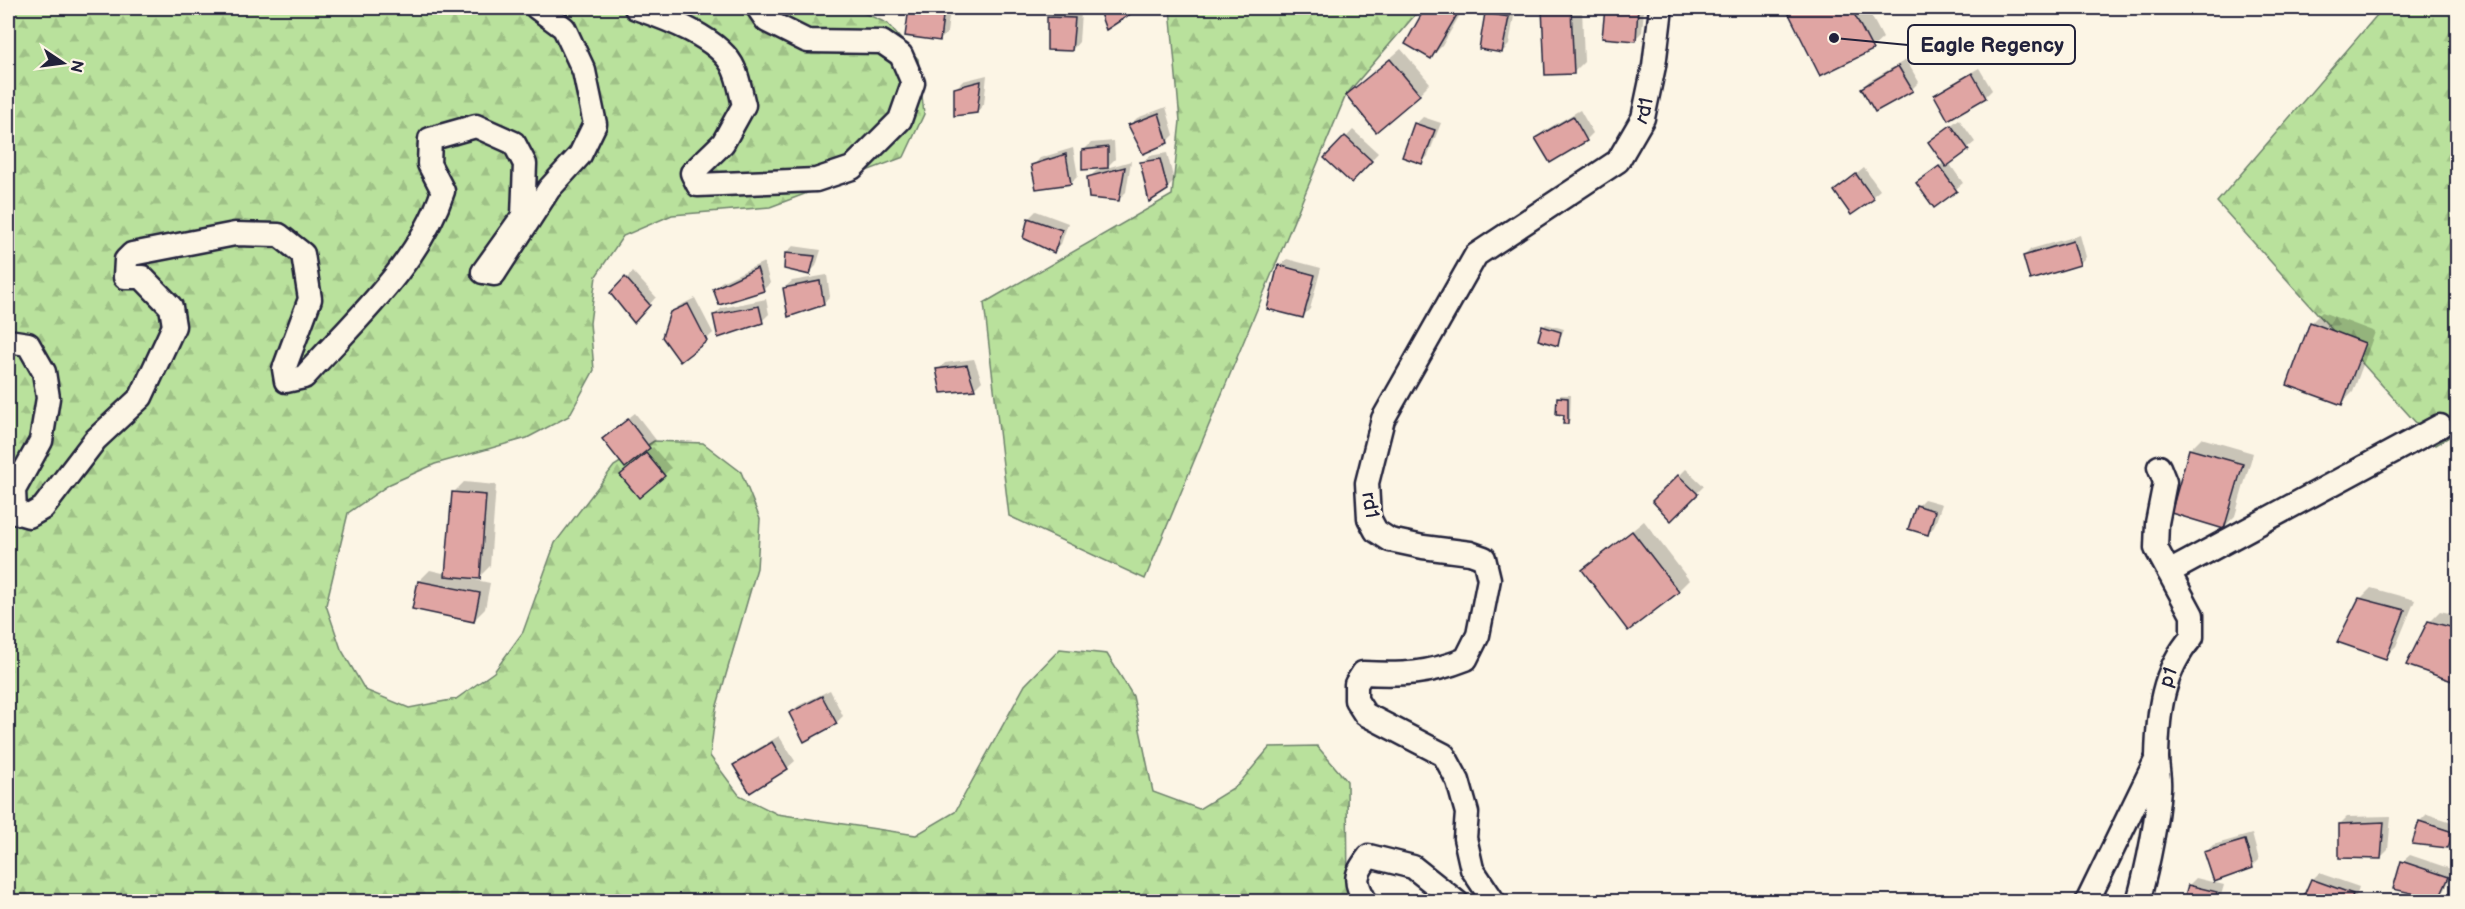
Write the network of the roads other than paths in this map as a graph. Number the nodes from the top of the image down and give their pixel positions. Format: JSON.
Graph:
{"nodes":[{"id":1,"x":537,"y":8,"type":"edge"},
{"id":2,"x":636,"y":8,"type":"edge"},
{"id":3,"x":758,"y":8,"type":"edge"},
{"id":4,"x":1661,"y":8,"type":"edge"},
{"id":5,"x":8,"y":340,"type":"edge"},
{"id":6,"x":2439,"y":426,"type":"dead end"},
{"id":7,"x":2159,"y":467,"type":"dead end"},
{"id":8,"x":2169,"y":572,"type":"junction"},
{"id":9,"x":2157,"y":757,"type":"junction"},
{"id":10,"x":1366,"y":902,"type":"edge"},
{"id":11,"x":1458,"y":902,"type":"edge"},
{"id":12,"x":1494,"y":902,"type":"edge"},
{"id":13,"x":2087,"y":902,"type":"edge"},
{"id":14,"x":2138,"y":902,"type":"edge"}],
"edges":[{"from":1,"to":5,"type":"street"},
{"from":2,"to":3,"type":"street"},
{"from":4,"to":12,"type":"street","name":"rd1"},
{"from":6,"to":8,"type":"street"},
{"from":7,"to":8,"type":"street","name":"p1"},
{"from":8,"to":9,"type":"street","name":"p1"},
{"from":9,"to":13,"type":"street"},
{"from":9,"to":14,"type":"street","name":"p1"},
{"from":10,"to":11,"type":"street"}]}
